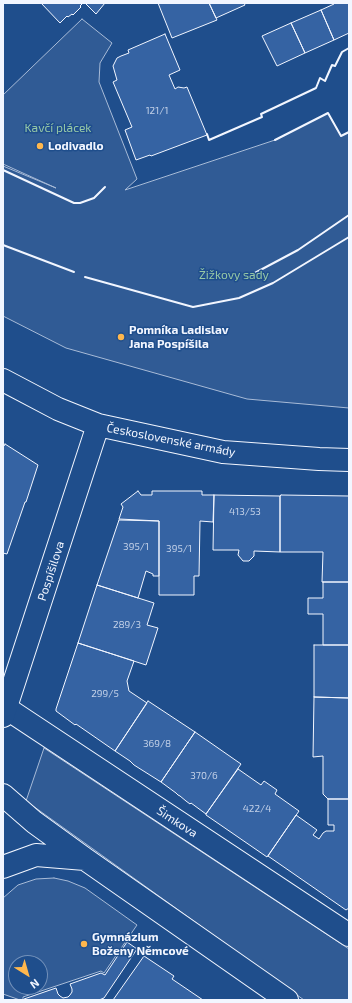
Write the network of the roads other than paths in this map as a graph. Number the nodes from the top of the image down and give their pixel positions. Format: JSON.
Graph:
{"nodes":[{"id":1,"x":3,"y":380,"type":"edge"},
{"id":2,"x":98,"y":425,"type":"junction"},
{"id":3,"x":349,"y":460,"type":"edge"},
{"id":4,"x":4,"y":711,"type":"edge"},
{"id":5,"x":3,"y":795,"type":"edge"},
{"id":6,"x":85,"y":859,"type":"junction"},
{"id":7,"x":3,"y":867,"type":"edge"},
{"id":8,"x":349,"y":935,"type":"edge"},
{"id":9,"x":287,"y":1000,"type":"edge"}],
"edges":[{"from":1,"to":2,"type":"street","name":"Československé armády"},
{"from":2,"to":3,"type":"street","name":"Československé armády"},
{"from":2,"to":4,"type":"street","name":"Pospíšilova"},
{"from":4,"to":8,"type":"street","name":"Šimkova"},
{"from":5,"to":6,"type":"street"},
{"from":6,"to":7,"type":"street"},
{"from":6,"to":9,"type":"street"}]}
